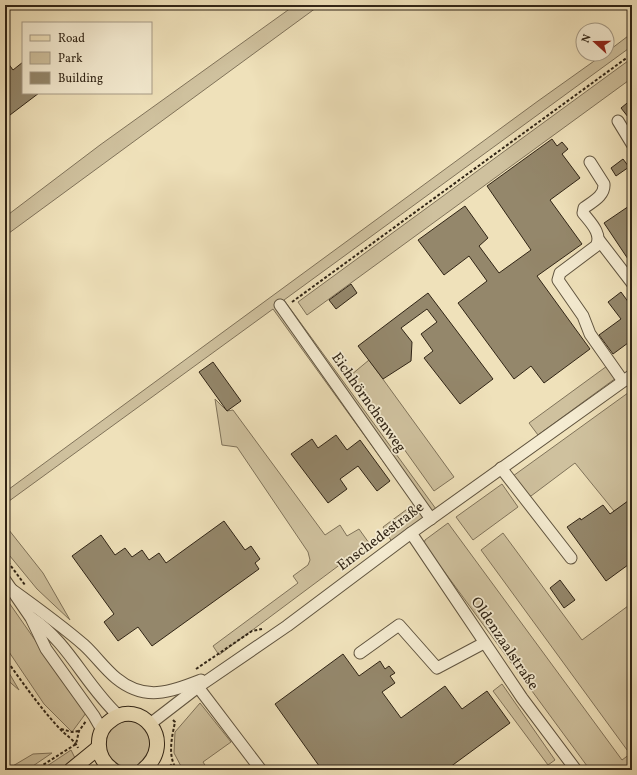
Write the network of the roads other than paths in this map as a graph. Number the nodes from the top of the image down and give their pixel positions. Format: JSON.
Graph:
{"nodes":[{"id":1,"x":618,"y":122,"type":"dead end"},
{"id":2,"x":632,"y":144,"type":"edge"},
{"id":3,"x":590,"y":162,"type":"dead end"},
{"id":4,"x":599,"y":240,"type":"junction"},
{"id":5,"x":632,"y":283,"type":"edge"},
{"id":6,"x":282,"y":307,"type":"road end"},
{"id":7,"x":628,"y":378,"type":"edge"},
{"id":8,"x":501,"y":468,"type":"junction"},
{"id":9,"x":431,"y":519,"type":"junction"},
{"id":10,"x":411,"y":533,"type":"junction"},
{"id":11,"x":571,"y":558,"type":"dead end"},
{"id":12,"x":8,"y":584,"type":"edge"},
{"id":13,"x":31,"y":618,"type":"junction"},
{"id":14,"x":484,"y":643,"type":"junction"},
{"id":15,"x":360,"y":653,"type":"dead end"},
{"id":16,"x":219,"y":673,"type":"junction"},
{"id":17,"x":198,"y":688,"type":"junction"},
{"id":18,"x":119,"y":716,"type":"junction"},
{"id":19,"x":150,"y":724,"type":"junction"},
{"id":20,"x":102,"y":730,"type":"junction"},
{"id":21,"x":98,"y":748,"type":"junction"},
{"id":22,"x":107,"y":769,"type":"edge"},
{"id":23,"x":72,"y":770,"type":"edge"},
{"id":24,"x":143,"y":770,"type":"edge"},
{"id":25,"x":261,"y":770,"type":"edge"},
{"id":26,"x":576,"y":770,"type":"edge"}],
"edges":[{"from":1,"to":2,"type":"street"},
{"from":3,"to":4,"type":"street"},
{"from":4,"to":5,"type":"street"},
{"from":4,"to":7,"type":"street"},
{"from":6,"to":9,"type":"street","name":"Eichhörnchenweg"},
{"from":7,"to":8,"type":"street","name":"Enschedestraße"},
{"from":8,"to":9,"type":"street","name":"Enschedestraße"},
{"from":8,"to":11,"type":"street"},
{"from":9,"to":10,"type":"street","name":"Enschedestraße"},
{"from":10,"to":14,"type":"street","name":"Oldenzaalstraße"},
{"from":10,"to":16,"type":"street","name":"Enschedestraße"},
{"from":12,"to":13,"type":"street"},
{"from":12,"to":16,"type":"street"},
{"from":13,"to":18,"type":"street"},
{"from":13,"to":20,"type":"street"},
{"from":14,"to":15,"type":"street"},
{"from":14,"to":26,"type":"street","name":"Oldenzaalstraße"},
{"from":16,"to":17,"type":"street","name":"Enschedestraße"},
{"from":17,"to":19,"type":"street","name":"Enschedestraße"},
{"from":17,"to":25,"type":"street"},
{"from":18,"to":19,"type":"main road"},
{"from":18,"to":20,"type":"main road"},
{"from":19,"to":24,"type":"main road"},
{"from":20,"to":21,"type":"main road"},
{"from":21,"to":22,"type":"main road"},
{"from":21,"to":23,"type":"main road"}]}
